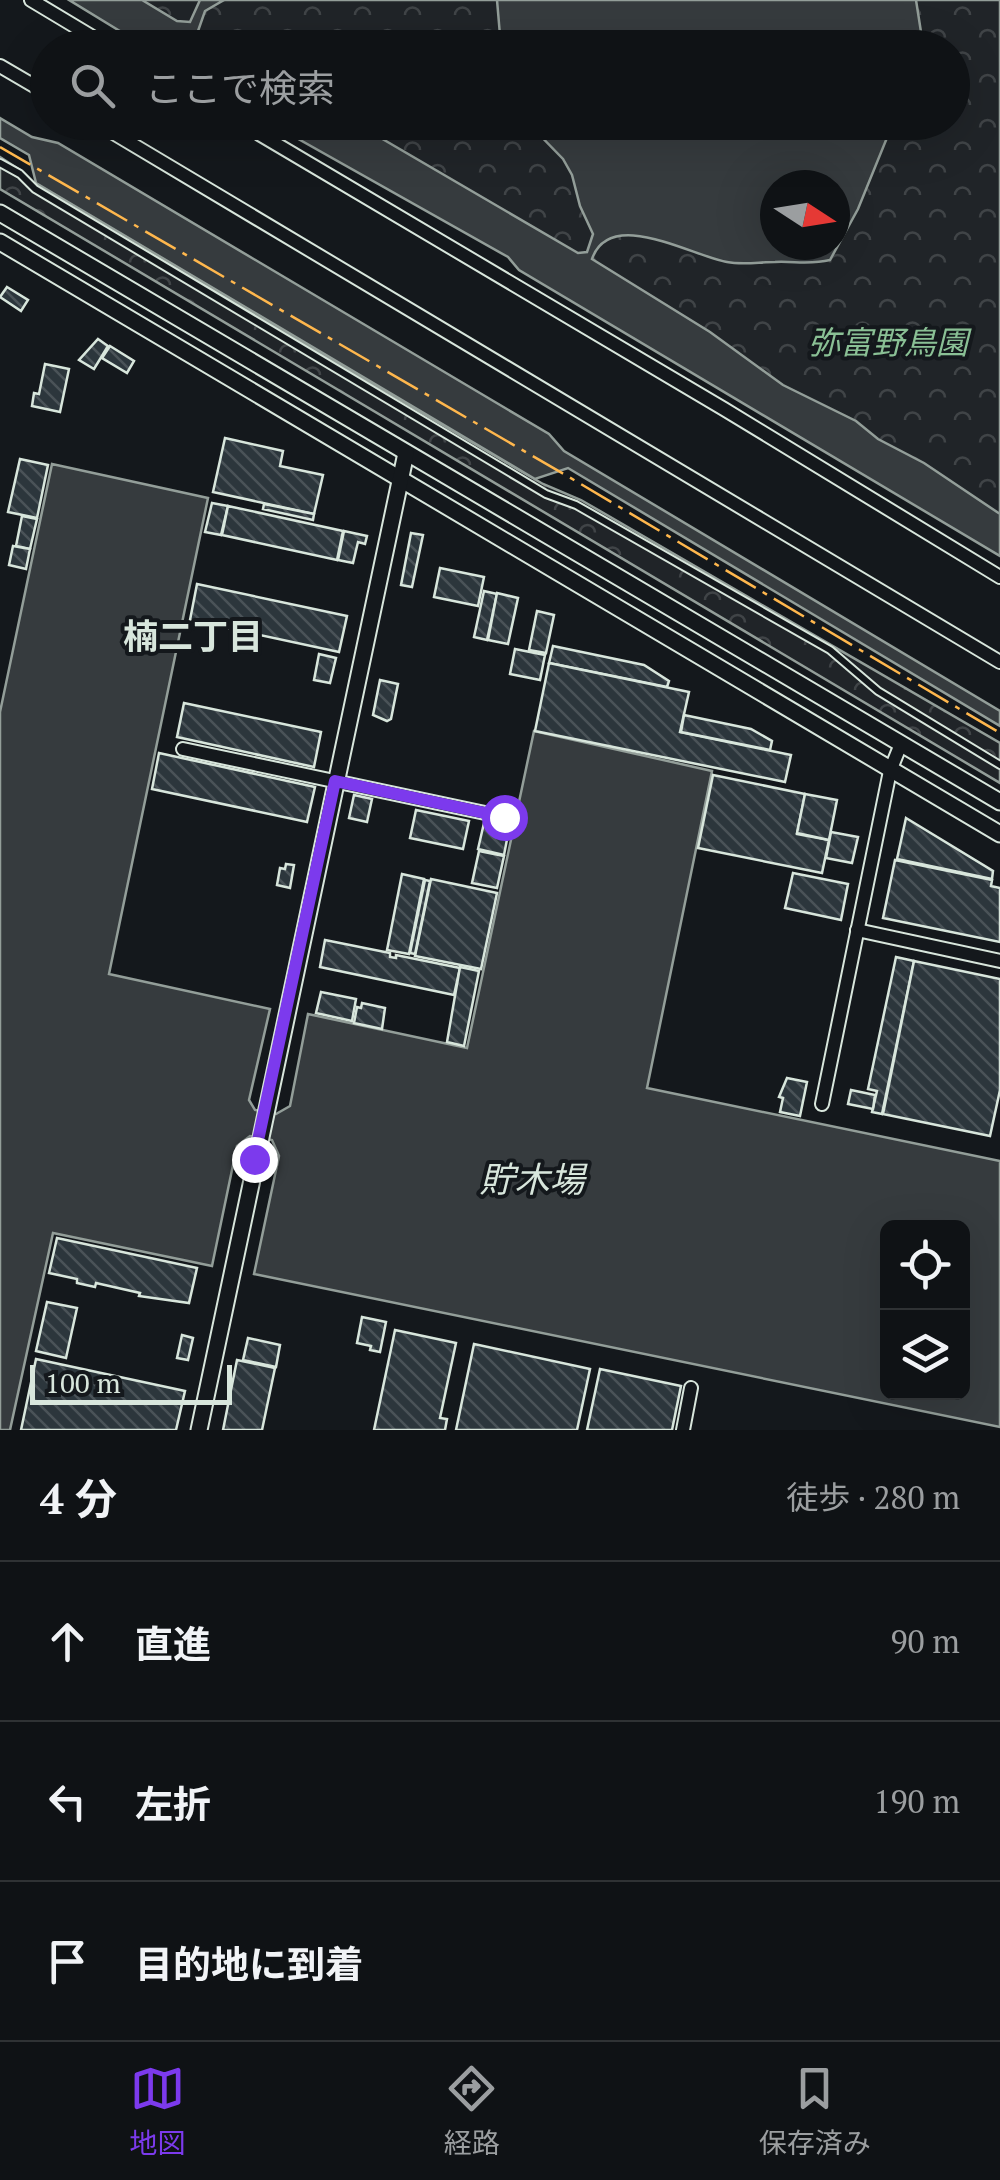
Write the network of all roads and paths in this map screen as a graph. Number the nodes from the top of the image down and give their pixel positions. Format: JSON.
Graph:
{"nodes":[{"id":1,"x":31,"y":0,"type":"edge"},
{"id":2,"x":81,"y":30,"type":"edge"},
{"id":3,"x":0,"y":66,"type":"edge"},
{"id":4,"x":30,"y":84,"type":"edge"},
{"id":5,"x":126,"y":140,"type":"edge"},
{"id":6,"x":268,"y":140,"type":"edge"},
{"id":7,"x":0,"y":163,"type":"edge"},
{"id":8,"x":0,"y":214,"type":"edge"},
{"id":9,"x":0,"y":242,"type":"edge"},
{"id":10,"x":406,"y":453,"type":"junction"},
{"id":11,"x":400,"y":480,"type":"junction"},
{"id":12,"x":1000,"y":577,"type":"edge"},
{"id":13,"x":1000,"y":662,"type":"edge"},
{"id":14,"x":901,"y":744,"type":"junction"},
{"id":15,"x":183,"y":750,"type":"dead end"},
{"id":16,"x":1000,"y":765,"type":"edge"},
{"id":17,"x":890,"y":770,"type":"junction"},
{"id":18,"x":335,"y":781,"type":"junction"},
{"id":19,"x":1000,"y":802,"type":"edge"},
{"id":20,"x":504,"y":817,"type":"dead end"},
{"id":21,"x":1000,"y":834,"type":"edge"},
{"id":22,"x":857,"y":930,"type":"junction"},
{"id":23,"x":1000,"y":961,"type":"edge"},
{"id":24,"x":822,"y":1104,"type":"dead end"},
{"id":25,"x":691,"y":1388,"type":"dead end"},
{"id":26,"x":199,"y":1430,"type":"edge"},
{"id":27,"x":683,"y":1430,"type":"edge"}],
"edges":[{"from":1,"to":2,"type":"street"},
{"from":3,"to":4,"type":"street"},
{"from":5,"to":13,"type":"street"},
{"from":6,"to":12,"type":"street"},
{"from":7,"to":16,"type":"lane"},
{"from":8,"to":10,"type":"street"},
{"from":9,"to":11,"type":"street"},
{"from":10,"to":11,"type":"street"},
{"from":10,"to":14,"type":"street"},
{"from":11,"to":17,"type":"street"},
{"from":11,"to":18,"type":"street"},
{"from":14,"to":17,"type":"street"},
{"from":14,"to":19,"type":"street"},
{"from":15,"to":18,"type":"street"},
{"from":17,"to":21,"type":"street"},
{"from":17,"to":22,"type":"street"},
{"from":18,"to":20,"type":"street"},
{"from":18,"to":26,"type":"street"},
{"from":22,"to":23,"type":"street"},
{"from":22,"to":24,"type":"street"},
{"from":25,"to":27,"type":"street"}]}
